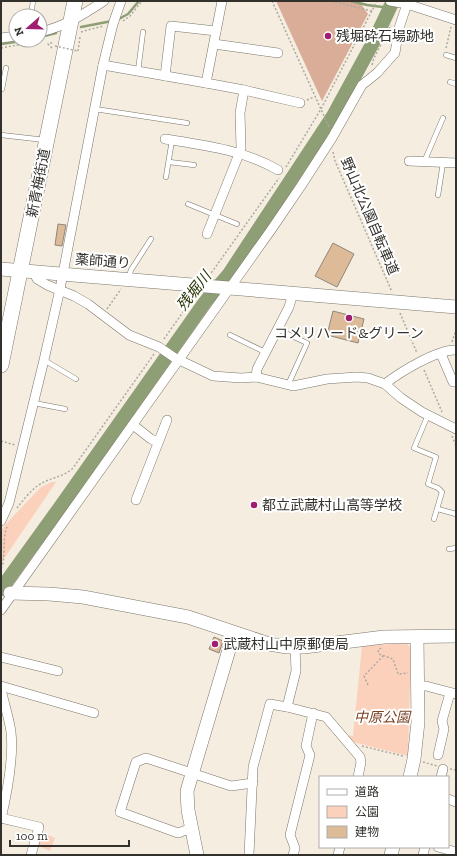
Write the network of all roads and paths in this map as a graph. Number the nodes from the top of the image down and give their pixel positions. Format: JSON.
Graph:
{"nodes":[{"id":1,"x":75,"y":1,"type":"edge"},
{"id":2,"x":104,"y":1,"type":"edge"},
{"id":3,"x":121,"y":1,"type":"edge"},
{"id":4,"x":142,"y":1,"type":"edge"},
{"id":5,"x":222,"y":1,"type":"edge"},
{"id":6,"x":272,"y":1,"type":"edge"},
{"id":7,"x":331,"y":1,"type":"edge"},
{"id":8,"x":390,"y":1,"type":"edge"},
{"id":9,"x":376,"y":2,"type":"edge"},
{"id":10,"x":405,"y":3,"type":"edge"},
{"id":11,"x":373,"y":10,"type":"junction"},
{"id":12,"x":454,"y":20,"type":"edge"},
{"id":13,"x":113,"y":22,"type":"junction"},
{"id":14,"x":390,"y":26,"type":"dead end"},
{"id":15,"x":74,"y":27,"type":"junction"},
{"id":16,"x":216,"y":31,"type":"junction"},
{"id":17,"x":48,"y":32,"type":"edge"},
{"id":18,"x":143,"y":32,"type":"dead end"},
{"id":19,"x":80,"y":37,"type":"dead end"},
{"id":20,"x":214,"y":44,"type":"junction"},
{"id":21,"x":53,"y":47,"type":"dead end"},
{"id":22,"x":278,"y":53,"type":"dead end"},
{"id":23,"x":446,"y":55,"type":"joint"},
{"id":24,"x":456,"y":58,"type":"edge"},
{"id":25,"x":103,"y":65,"type":"junction"},
{"id":26,"x":6,"y":68,"type":"dead end"},
{"id":27,"x":371,"y":69,"type":"dead end"},
{"id":28,"x":138,"y":71,"type":"junction"},
{"id":29,"x":164,"y":76,"type":"junction"},
{"id":30,"x":2,"y":82,"type":"edge"},
{"id":31,"x":450,"y":82,"type":"dead end"},
{"id":32,"x":206,"y":83,"type":"junction"},
{"id":33,"x":456,"y":84,"type":"edge"},
{"id":34,"x":2,"y":89,"type":"dead end"},
{"id":35,"x":244,"y":90,"type":"junction"},
{"id":36,"x":315,"y":96,"type":"junction"},
{"id":37,"x":303,"y":102,"type":"joint"},
{"id":38,"x":94,"y":109,"type":"junction"},
{"id":39,"x":321,"y":110,"type":"junction"},
{"id":40,"x":443,"y":118,"type":"dead end"},
{"id":41,"x":187,"y":123,"type":"dead end"},
{"id":42,"x":332,"y":133,"type":"dead end"},
{"id":43,"x":1,"y":135,"type":"edge"},
{"id":44,"x":168,"y":139,"type":"joint"},
{"id":45,"x":46,"y":140,"type":"junction"},
{"id":46,"x":333,"y":149,"type":"dead end"},
{"id":47,"x":239,"y":154,"type":"junction"},
{"id":48,"x":409,"y":161,"type":"dead end"},
{"id":49,"x":169,"y":162,"type":"junction"},
{"id":50,"x":424,"y":162,"type":"junction"},
{"id":51,"x":442,"y":163,"type":"junction"},
{"id":52,"x":456,"y":163,"type":"edge"},
{"id":53,"x":194,"y":165,"type":"dead end"},
{"id":54,"x":281,"y":172,"type":"junction"},
{"id":55,"x":166,"y":177,"type":"dead end"},
{"id":56,"x":438,"y":195,"type":"dead end"},
{"id":57,"x":188,"y":204,"type":"dead end"},
{"id":58,"x":215,"y":215,"type":"junction"},
{"id":59,"x":237,"y":224,"type":"dead end"},
{"id":60,"x":207,"y":234,"type":"dead end"},
{"id":61,"x":151,"y":239,"type":"dead end"},
{"id":62,"x":1,"y":269,"type":"edge"},
{"id":63,"x":27,"y":271,"type":"junction"},
{"id":64,"x":63,"y":274,"type":"junction"},
{"id":65,"x":126,"y":282,"type":"junction"},
{"id":66,"x":203,"y":286,"type":"junction"},
{"id":67,"x":229,"y":287,"type":"junction"},
{"id":68,"x":60,"y":289,"type":"junction"},
{"id":69,"x":293,"y":293,"type":"junction"},
{"id":70,"x":394,"y":296,"type":"dead end"},
{"id":71,"x":456,"y":307,"type":"edge"},
{"id":72,"x":398,"y":308,"type":"dead end"},
{"id":73,"x":102,"y":315,"type":"junction"},
{"id":74,"x":277,"y":329,"type":"junction"},
{"id":75,"x":456,"y":330,"type":"edge"},
{"id":76,"x":230,"y":334,"type":"dead end"},
{"id":77,"x":160,"y":347,"type":"junction"},
{"id":78,"x":453,"y":350,"type":"edge"},
{"id":79,"x":265,"y":352,"type":"junction"},
{"id":80,"x":417,"y":354,"type":"dead end"},
{"id":81,"x":440,"y":354,"type":"junction"},
{"id":82,"x":177,"y":359,"type":"junction"},
{"id":83,"x":44,"y":360,"type":"junction"},
{"id":84,"x":1,"y":365,"type":"edge"},
{"id":85,"x":424,"y":369,"type":"dead end"},
{"id":86,"x":256,"y":377,"type":"junction"},
{"id":87,"x":76,"y":379,"type":"dead end"},
{"id":88,"x":453,"y":382,"type":"dead end"},
{"id":89,"x":385,"y":384,"type":"junction"},
{"id":90,"x":288,"y":385,"type":"junction"},
{"id":91,"x":34,"y":403,"type":"junction"},
{"id":92,"x":65,"y":409,"type":"dead end"},
{"id":93,"x":428,"y":415,"type":"junction"},
{"id":94,"x":443,"y":416,"type":"dead end"},
{"id":95,"x":167,"y":420,"type":"dead end"},
{"id":96,"x":133,"y":425,"type":"junction"},
{"id":97,"x":456,"y":429,"type":"edge"},
{"id":98,"x":1,"y":441,"type":"edge"},
{"id":99,"x":158,"y":442,"type":"junction"},
{"id":100,"x":23,"y":448,"type":"junction"},
{"id":101,"x":136,"y":500,"type":"dead end"},
{"id":102,"x":438,"y":509,"type":"junction"},
{"id":103,"x":14,"y":511,"type":"dead end"},
{"id":104,"x":456,"y":514,"type":"edge"},
{"id":105,"x":434,"y":519,"type":"dead end"},
{"id":106,"x":5,"y":523,"type":"edge"},
{"id":107,"x":456,"y":548,"type":"edge"},
{"id":108,"x":448,"y":549,"type":"dead end"},
{"id":109,"x":1,"y":568,"type":"edge"},
{"id":110,"x":8,"y":593,"type":"edge"},
{"id":111,"x":1,"y":610,"type":"edge"},
{"id":112,"x":234,"y":633,"type":"junction"},
{"id":113,"x":456,"y":636,"type":"edge"},
{"id":114,"x":417,"y":637,"type":"junction"},
{"id":115,"x":381,"y":644,"type":"dead end"},
{"id":116,"x":295,"y":647,"type":"junction"},
{"id":117,"x":384,"y":655,"type":"junction"},
{"id":118,"x":1,"y":657,"type":"edge"},
{"id":119,"x":58,"y":671,"type":"dead end"},
{"id":120,"x":412,"y":673,"type":"dead end"},
{"id":121,"x":368,"y":684,"type":"dead end"},
{"id":122,"x":1,"y":686,"type":"edge"},
{"id":123,"x":417,"y":686,"type":"junction"},
{"id":124,"x":1,"y":689,"type":"edge"},
{"id":125,"x":453,"y":694,"type":"edge"},
{"id":126,"x":287,"y":707,"type":"junction"},
{"id":127,"x":94,"y":713,"type":"dead end"},
{"id":128,"x":314,"y":713,"type":"junction"},
{"id":129,"x":357,"y":744,"type":"dead end"},
{"id":130,"x":438,"y":754,"type":"dead end"},
{"id":131,"x":409,"y":758,"type":"dead end"},
{"id":132,"x":192,"y":774,"type":"junction"},
{"id":133,"x":358,"y":776,"type":"edge"},
{"id":134,"x":410,"y":776,"type":"edge"},
{"id":135,"x":253,"y":783,"type":"junction"},
{"id":136,"x":1,"y":818,"type":"edge"},
{"id":137,"x":192,"y":828,"type":"junction"},
{"id":138,"x":442,"y":848,"type":"edge"},
{"id":139,"x":456,"y":852,"type":"edge"},
{"id":140,"x":31,"y":855,"type":"edge"},
{"id":141,"x":198,"y":855,"type":"edge"},
{"id":142,"x":249,"y":855,"type":"edge"},
{"id":143,"x":293,"y":855,"type":"edge"}],
"edges":[{"from":1,"to":15,"type":"main road","name":"新青梅街道"},
{"from":2,"to":15,"type":"street"},
{"from":3,"to":13,"type":"street"},
{"from":4,"to":13,"type":"path"},
{"from":5,"to":16,"type":"street"},
{"from":6,"to":36,"type":"path"},
{"from":7,"to":11,"type":"path"},
{"from":8,"to":10,"type":"street"},
{"from":9,"to":11,"type":"path"},
{"from":10,"to":12,"type":"street"},
{"from":10,"to":67,"type":"street"},
{"from":11,"to":39,"type":"path"},
{"from":12,"to":23,"type":"path"},
{"from":13,"to":15,"type":"path"},
{"from":13,"to":25,"type":"street"},
{"from":14,"to":27,"type":"path"},
{"from":15,"to":17,"type":"street"},
{"from":15,"to":45,"type":"main road","name":"新青梅街道"},
{"from":16,"to":20,"type":"street"},
{"from":16,"to":29,"type":"street"},
{"from":18,"to":28,"type":"lane"},
{"from":19,"to":21,"type":"path","bridge":true},
{"from":20,"to":22,"type":"street"},
{"from":20,"to":32,"type":"street"},
{"from":23,"to":24,"type":"lane"},
{"from":25,"to":28,"type":"street"},
{"from":25,"to":38,"type":"street"},
{"from":26,"to":30,"type":"lane"},
{"from":28,"to":29,"type":"street"},
{"from":29,"to":32,"type":"street"},
{"from":30,"to":34,"type":"lane"},
{"from":31,"to":33,"type":"lane"},
{"from":32,"to":35,"type":"street"},
{"from":35,"to":37,"type":"street"},
{"from":35,"to":47,"type":"street"},
{"from":36,"to":37,"type":"path"},
{"from":36,"to":39,"type":"path"},
{"from":38,"to":41,"type":"lane"},
{"from":38,"to":64,"type":"street"},
{"from":39,"to":42,"type":"path"},
{"from":39,"to":54,"type":"path"},
{"from":40,"to":50,"type":"lane"},
{"from":43,"to":45,"type":"lane"},
{"from":44,"to":47,"type":"street"},
{"from":44,"to":49,"type":"lane"},
{"from":45,"to":63,"type":"main road","name":"新青梅街道"},
{"from":46,"to":70,"type":"path","name":"野山北公園自転車道"},
{"from":47,"to":54,"type":"street"},
{"from":47,"to":58,"type":"street"},
{"from":48,"to":50,"type":"street"},
{"from":49,"to":53,"type":"lane"},
{"from":49,"to":55,"type":"lane"},
{"from":50,"to":51,"type":"street"},
{"from":51,"to":52,"type":"street"},
{"from":51,"to":56,"type":"lane"},
{"from":54,"to":66,"type":"path"},
{"from":57,"to":58,"type":"lane"},
{"from":58,"to":59,"type":"lane"},
{"from":58,"to":60,"type":"street"},
{"from":61,"to":65,"type":"lane"},
{"from":62,"to":63,"type":"street","name":"薬師通り"},
{"from":63,"to":64,"type":"street","name":"薬師通り"},
{"from":63,"to":68,"type":"street"},
{"from":63,"to":84,"type":"main road","name":"新青梅街道"},
{"from":64,"to":65,"type":"street","name":"薬師通り"},
{"from":64,"to":68,"type":"street"},
{"from":65,"to":66,"type":"street","name":"薬師通り"},
{"from":65,"to":73,"type":"path"},
{"from":66,"to":67,"type":"street","name":"薬師通り"},
{"from":66,"to":77,"type":"path"},
{"from":67,"to":69,"type":"street","name":"薬師通り"},
{"from":67,"to":82,"type":"street"},
{"from":68,"to":73,"type":"street"},
{"from":68,"to":83,"type":"street"},
{"from":69,"to":71,"type":"street","name":"薬師通り"},
{"from":69,"to":74,"type":"street"},
{"from":72,"to":80,"type":"path"},
{"from":73,"to":77,"type":"street"},
{"from":74,"to":79,"type":"street"},
{"from":74,"to":90,"type":"lane"},
{"from":75,"to":78,"type":"path"},
{"from":76,"to":79,"type":"lane"},
{"from":77,"to":82,"type":"street"},
{"from":77,"to":103,"type":"path"},
{"from":78,"to":81,"type":"street"},
{"from":79,"to":86,"type":"street"},
{"from":81,"to":88,"type":"street"},
{"from":81,"to":89,"type":"street"},
{"from":82,"to":86,"type":"street"},
{"from":82,"to":96,"type":"street"},
{"from":83,"to":87,"type":"lane"},
{"from":83,"to":91,"type":"street"},
{"from":85,"to":94,"type":"path"},
{"from":86,"to":90,"type":"street"},
{"from":89,"to":90,"type":"street"},
{"from":89,"to":93,"type":"street"},
{"from":91,"to":92,"type":"lane"},
{"from":91,"to":100,"type":"street"},
{"from":93,"to":97,"type":"street"},
{"from":93,"to":102,"type":"lane"},
{"from":95,"to":99,"type":"street"},
{"from":96,"to":99,"type":"street"},
{"from":96,"to":110,"type":"street"},
{"from":98,"to":100,"type":"path"},
{"from":99,"to":101,"type":"street"},
{"from":100,"to":106,"type":"street"},
{"from":102,"to":104,"type":"lane"},
{"from":102,"to":105,"type":"lane"},
{"from":106,"to":109,"type":"path"},
{"from":107,"to":108,"type":"lane"},
{"from":110,"to":111,"type":"street"},
{"from":110,"to":112,"type":"street"},
{"from":112,"to":116,"type":"street"},
{"from":112,"to":132,"type":"street"},
{"from":113,"to":114,"type":"street"},
{"from":114,"to":116,"type":"street"},
{"from":114,"to":123,"type":"street"},
{"from":115,"to":117,"type":"path"},
{"from":116,"to":126,"type":"street"},
{"from":117,"to":120,"type":"path"},
{"from":117,"to":121,"type":"path"},
{"from":118,"to":119,"type":"street"},
{"from":122,"to":127,"type":"street"},
{"from":123,"to":125,"type":"street"},
{"from":123,"to":134,"type":"street"},
{"from":124,"to":136,"type":"street"},
{"from":125,"to":130,"type":"street"},
{"from":126,"to":128,"type":"street"},
{"from":126,"to":135,"type":"street"},
{"from":128,"to":133,"type":"street"},
{"from":128,"to":143,"type":"street"},
{"from":129,"to":131,"type":"path"},
{"from":132,"to":135,"type":"street"},
{"from":132,"to":137,"type":"street"},
{"from":132,"to":137,"type":"street"},
{"from":135,"to":142,"type":"street"},
{"from":136,"to":140,"type":"street"},
{"from":137,"to":141,"type":"street"},
{"from":138,"to":139,"type":"street"}]}
